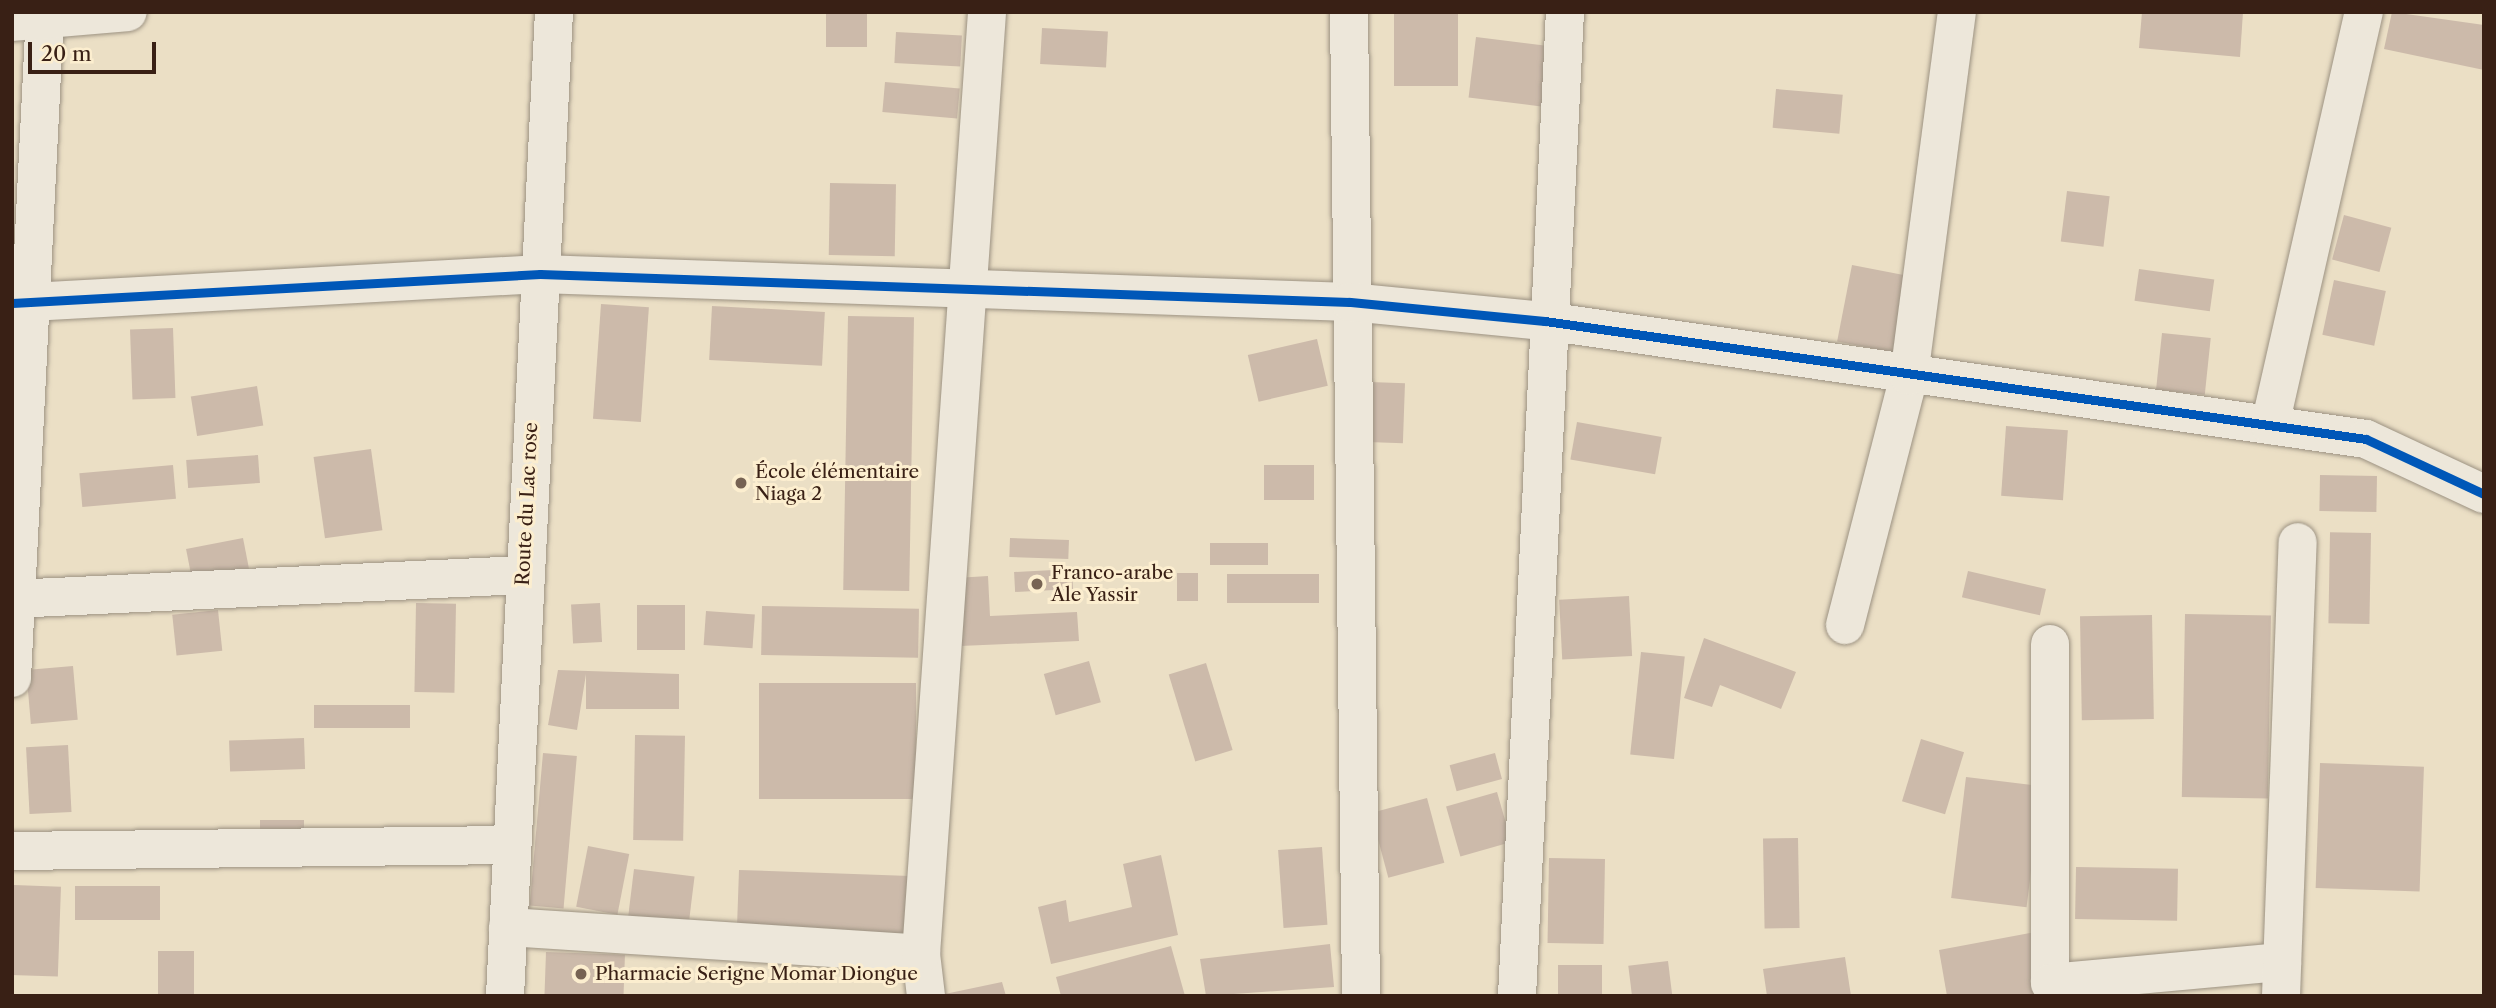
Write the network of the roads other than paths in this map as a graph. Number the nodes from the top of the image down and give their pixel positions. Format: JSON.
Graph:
{"nodes":[{"id":1,"x":128,"y":12,"type":"edge"},
{"id":2,"x":554,"y":12,"type":"edge"},
{"id":3,"x":987,"y":12,"type":"edge"},
{"id":4,"x":1349,"y":12,"type":"edge"},
{"id":5,"x":1565,"y":12,"type":"edge"},
{"id":6,"x":1957,"y":12,"type":"edge"},
{"id":7,"x":2364,"y":12,"type":"edge"},
{"id":8,"x":34,"y":18,"type":"edge"},
{"id":9,"x":540,"y":274,"type":"junction"},
{"id":10,"x":971,"y":287,"type":"junction"},
{"id":11,"x":22,"y":302,"type":"edge"},
{"id":12,"x":1350,"y":302,"type":"junction"},
{"id":13,"x":1545,"y":321,"type":"junction"},
{"id":14,"x":1909,"y":376,"type":"junction"},
{"id":15,"x":2270,"y":425,"type":"junction"},
{"id":16,"x":2484,"y":494,"type":"edge"},
{"id":17,"x":2298,"y":542,"type":"dead end"},
{"id":18,"x":523,"y":575,"type":"junction"},
{"id":19,"x":14,"y":599,"type":"edge"},
{"id":20,"x":1845,"y":625,"type":"dead end"},
{"id":21,"x":2050,"y":644,"type":"dead end"},
{"id":22,"x":12,"y":678,"type":"edge"},
{"id":23,"x":512,"y":845,"type":"junction"},
{"id":24,"x":12,"y":851,"type":"edge"},
{"id":25,"x":508,"y":927,"type":"junction"},
{"id":26,"x":921,"y":954,"type":"junction"},
{"id":27,"x":2281,"y":979,"type":"edge"},
{"id":28,"x":505,"y":996,"type":"edge"},
{"id":29,"x":926,"y":996,"type":"edge"},
{"id":30,"x":1361,"y":996,"type":"edge"},
{"id":31,"x":1517,"y":996,"type":"edge"}],
"edges":[{"from":1,"to":8,"type":"street"},
{"from":2,"to":9,"type":"street","name":"Route du Lac rose"},
{"from":3,"to":10,"type":"street"},
{"from":4,"to":12,"type":"street"},
{"from":5,"to":13,"type":"street"},
{"from":6,"to":14,"type":"street"},
{"from":7,"to":15,"type":"street"},
{"from":8,"to":11,"type":"street"},
{"from":9,"to":10,"type":"street"},
{"from":9,"to":11,"type":"street"},
{"from":9,"to":18,"type":"street","name":"Route du Lac rose"},
{"from":10,"to":12,"type":"street"},
{"from":10,"to":26,"type":"street"},
{"from":11,"to":19,"type":"street"},
{"from":12,"to":13,"type":"street"},
{"from":12,"to":30,"type":"street"},
{"from":13,"to":14,"type":"street"},
{"from":13,"to":31,"type":"street"},
{"from":14,"to":15,"type":"street"},
{"from":14,"to":20,"type":"street"},
{"from":15,"to":16,"type":"street"},
{"from":17,"to":27,"type":"street"},
{"from":18,"to":19,"type":"street"},
{"from":18,"to":23,"type":"street","name":"Route du Lac rose"},
{"from":19,"to":22,"type":"street"},
{"from":21,"to":27,"type":"street"},
{"from":23,"to":24,"type":"street"},
{"from":23,"to":25,"type":"street","name":"Route du Lac rose"},
{"from":25,"to":26,"type":"street"},
{"from":25,"to":28,"type":"street","name":"Route du Lac rose"},
{"from":26,"to":29,"type":"street"}]}
